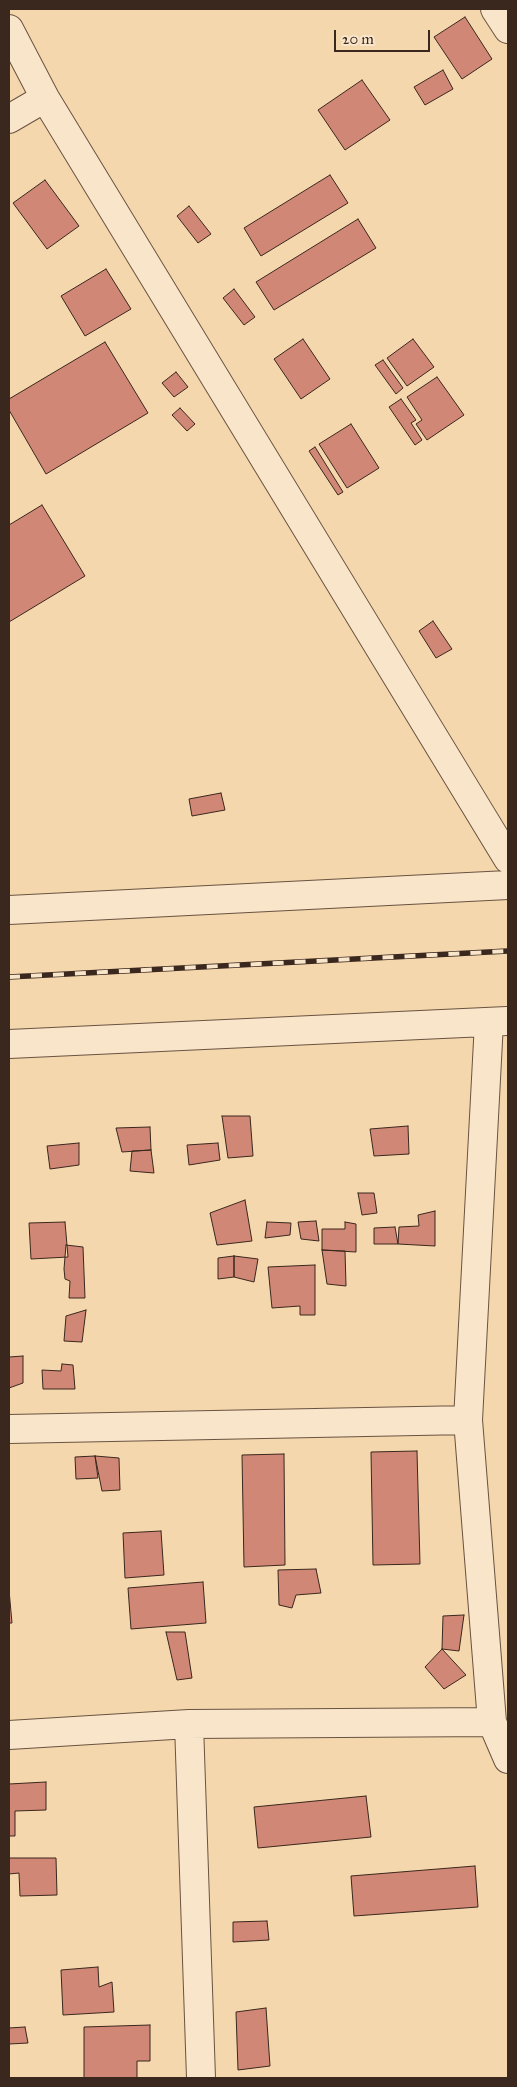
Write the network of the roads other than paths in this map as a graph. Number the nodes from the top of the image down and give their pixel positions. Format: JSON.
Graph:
{"nodes":[{"id":1,"x":495,"y":9,"type":"edge"},
{"id":2,"x":9,"y":29,"type":"edge"},
{"id":3,"x":508,"y":30,"type":"edge"},
{"id":4,"x":45,"y":98,"type":"junction"},
{"id":5,"x":9,"y":119,"type":"edge"},
{"id":6,"x":508,"y":859,"type":"edge"},
{"id":7,"x":508,"y":885,"type":"edge"},
{"id":8,"x":9,"y":910,"type":"edge"},
{"id":9,"x":499,"y":1021,"type":"edge"},
{"id":10,"x":9,"y":1044,"type":"edge"},
{"id":11,"x":468,"y":1420,"type":"junction"},
{"id":12,"x":9,"y":1429,"type":"edge"},
{"id":13,"x":492,"y":1722,"type":"junction"},
{"id":14,"x":190,"y":1724,"type":"junction"},
{"id":15,"x":9,"y":1735,"type":"edge"},
{"id":16,"x":508,"y":1759,"type":"edge"},
{"id":17,"x":201,"y":2078,"type":"edge"}],
"edges":[{"from":1,"to":3,"type":"street"},
{"from":2,"to":4,"type":"street"},
{"from":4,"to":5,"type":"street"},
{"from":4,"to":6,"type":"street"},
{"from":7,"to":8,"type":"street"},
{"from":9,"to":10,"type":"street"},
{"from":9,"to":11,"type":"street"},
{"from":11,"to":12,"type":"street"},
{"from":11,"to":13,"type":"street"},
{"from":13,"to":14,"type":"street"},
{"from":13,"to":16,"type":"street"},
{"from":14,"to":15,"type":"street"},
{"from":14,"to":17,"type":"street"}]}
